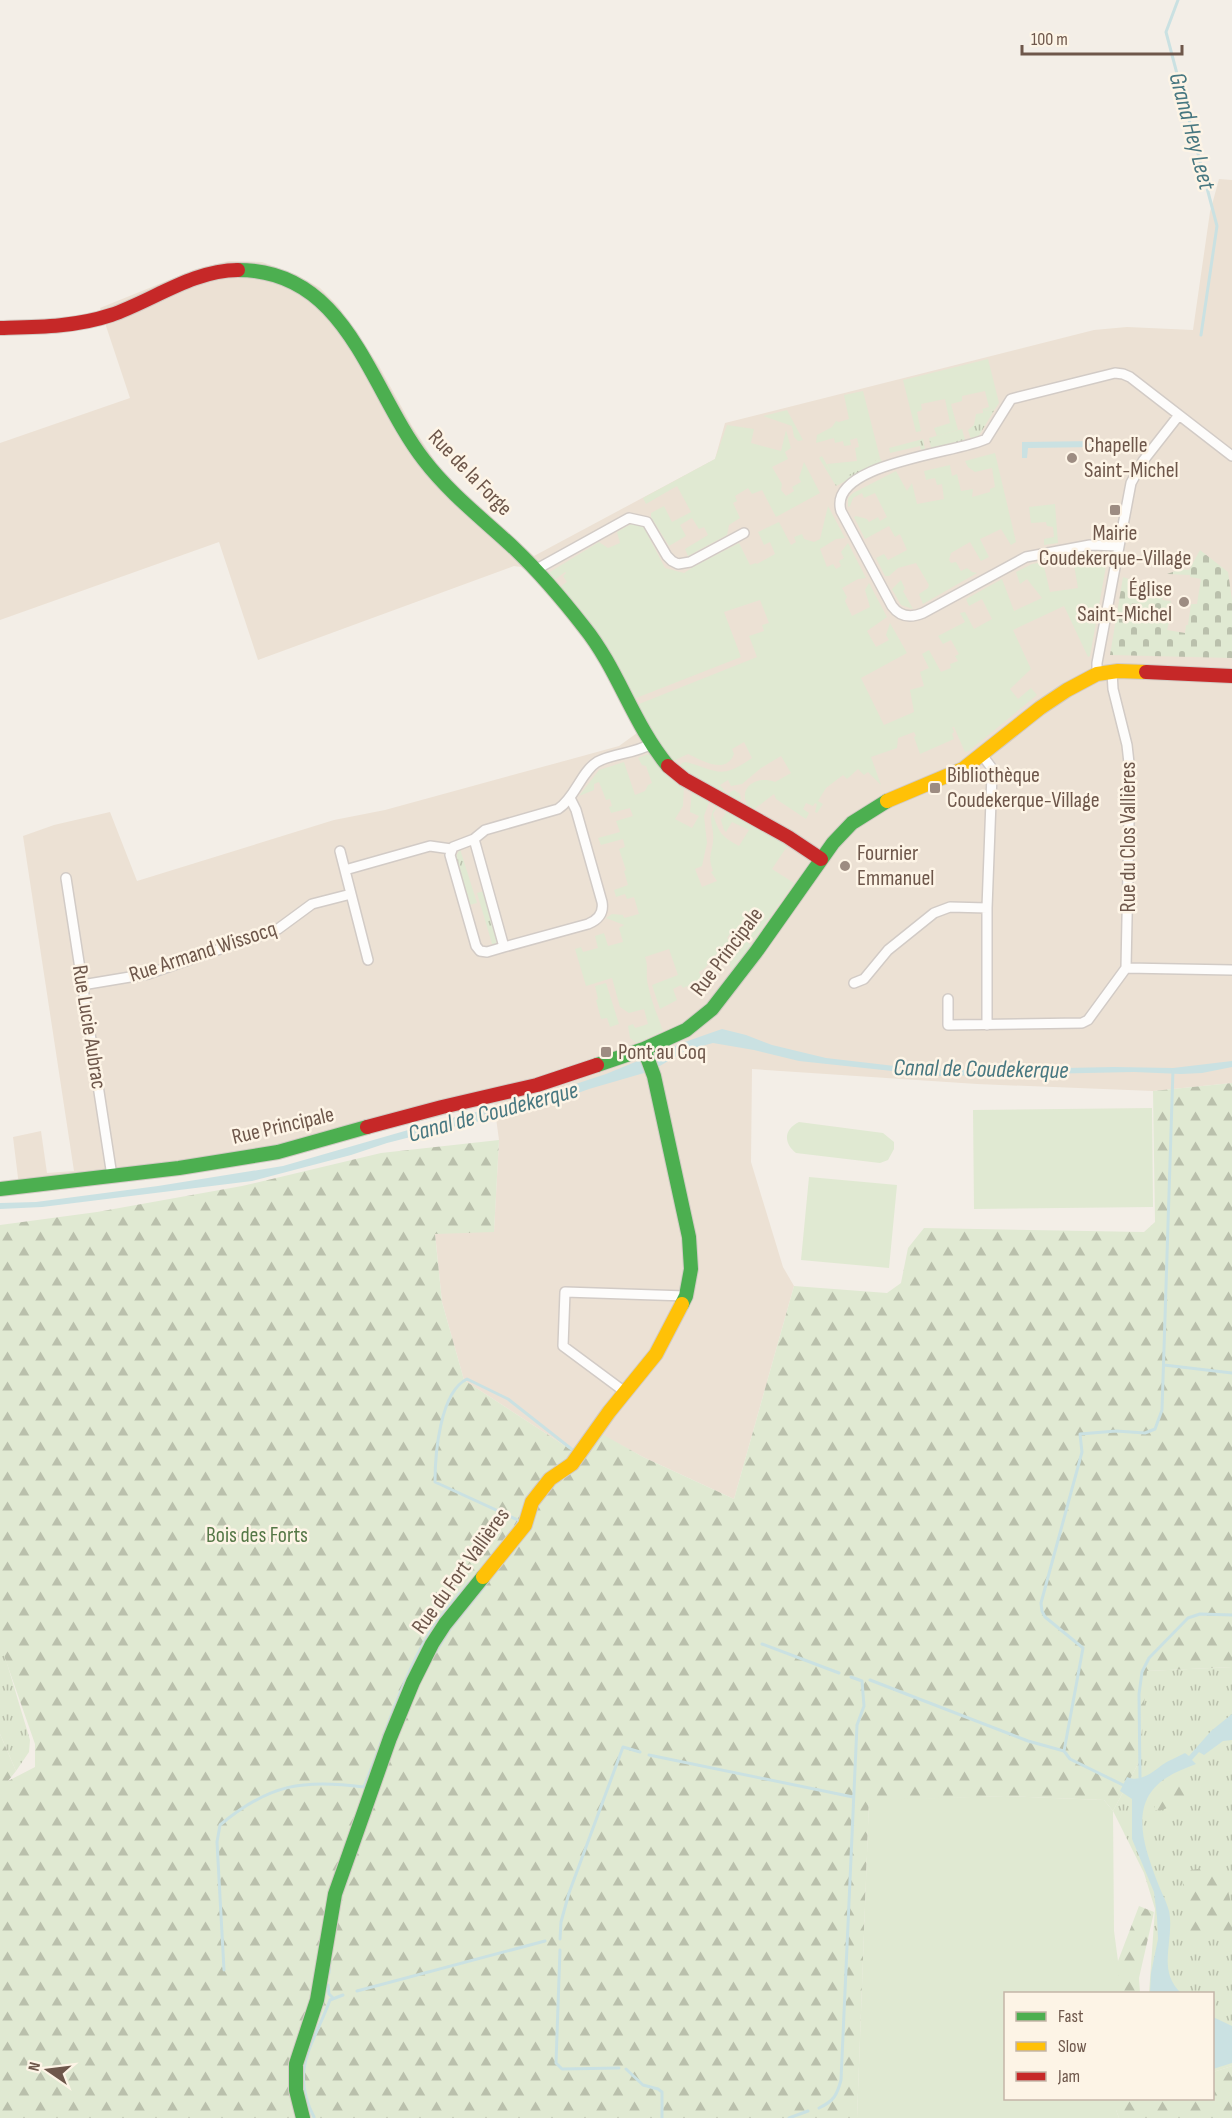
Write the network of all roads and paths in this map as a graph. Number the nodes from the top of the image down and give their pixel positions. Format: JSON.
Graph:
{"nodes":[{"id":1,"x":0,"y":328,"type":"edge"},
{"id":2,"x":1179,"y":415,"type":"junction"},
{"id":3,"x":1231,"y":454,"type":"edge"},
{"id":4,"x":744,"y":533,"type":"dead end"},
{"id":5,"x":1119,"y":546,"type":"junction"},
{"id":6,"x":535,"y":570,"type":"junction"},
{"id":7,"x":1112,"y":672,"type":"junction"},
{"id":8,"x":1097,"y":675,"type":"junction"},
{"id":9,"x":1232,"y":676,"type":"edge"},
{"id":10,"x":651,"y":744,"type":"junction"},
{"id":11,"x":982,"y":755,"type":"junction"},
{"id":12,"x":570,"y":798,"type":"junction"},
{"id":13,"x":474,"y":839,"type":"junction"},
{"id":14,"x":452,"y":849,"type":"junction"},
{"id":15,"x":340,"y":851,"type":"dead end"},
{"id":16,"x":821,"y":859,"type":"junction"},
{"id":17,"x":345,"y":870,"type":"junction"},
{"id":18,"x":66,"y":878,"type":"dead end"},
{"id":19,"x":351,"y":894,"type":"junction"},
{"id":20,"x":987,"y":908,"type":"junction"},
{"id":21,"x":504,"y":947,"type":"junction"},
{"id":22,"x":368,"y":960,"type":"dead end"},
{"id":23,"x":1126,"y":968,"type":"junction"},
{"id":24,"x":1232,"y":970,"type":"edge"},
{"id":25,"x":854,"y":983,"type":"dead end"},
{"id":26,"x":82,"y":985,"type":"junction"},
{"id":27,"x":948,"y":999,"type":"dead end"},
{"id":28,"x":987,"y":1025,"type":"junction"},
{"id":29,"x":645,"y":1052,"type":"junction"},
{"id":30,"x":111,"y":1176,"type":"junction"},
{"id":31,"x":4,"y":1187,"type":"edge"},
{"id":32,"x":686,"y":1296,"type":"junction"},
{"id":33,"x":625,"y":1392,"type":"junction"},
{"id":34,"x":303,"y":2118,"type":"edge"}],
"edges":[{"from":1,"to":6,"type":"street","name":"Rue de la Forge"},
{"from":2,"to":3,"type":"street"},
{"from":2,"to":5,"type":"street"},
{"from":2,"to":5,"type":"street"},
{"from":4,"to":6,"type":"street"},
{"from":5,"to":8,"type":"street"},
{"from":6,"to":10,"type":"street","name":"Rue de la Forge"},
{"from":7,"to":8,"type":"street","name":"Rue Principale"},
{"from":7,"to":9,"type":"street","name":"Rue Principale"},
{"from":7,"to":23,"type":"street","name":"Rue du Clos Vallières"},
{"from":8,"to":11,"type":"street","name":"Rue Principale"},
{"from":10,"to":12,"type":"street"},
{"from":10,"to":16,"type":"street","name":"Rue de la Forge"},
{"from":11,"to":16,"type":"street","name":"Rue Principale"},
{"from":11,"to":20,"type":"street"},
{"from":12,"to":13,"type":"street"},
{"from":12,"to":21,"type":"street"},
{"from":13,"to":14,"type":"street"},
{"from":13,"to":21,"type":"street"},
{"from":14,"to":17,"type":"street"},
{"from":14,"to":21,"type":"street"},
{"from":15,"to":17,"type":"street"},
{"from":16,"to":29,"type":"street","name":"Rue Principale"},
{"from":17,"to":19,"type":"street"},
{"from":18,"to":26,"type":"street","name":"Rue Lucie Aubrac"},
{"from":19,"to":22,"type":"street"},
{"from":19,"to":26,"type":"street","name":"Rue Armand Wissocq"},
{"from":20,"to":25,"type":"street"},
{"from":20,"to":28,"type":"street"},
{"from":23,"to":24,"type":"street"},
{"from":23,"to":28,"type":"street"},
{"from":26,"to":30,"type":"street","name":"Rue Lucie Aubrac"},
{"from":27,"to":28,"type":"street"},
{"from":29,"to":30,"type":"street","name":"Rue Principale"},
{"from":29,"to":32,"type":"street","name":"Rue du Fort Vallières"},
{"from":30,"to":31,"type":"street","name":"Rue Principale"},
{"from":32,"to":33,"type":"street","name":"Rue du Fort Vallières"},
{"from":32,"to":33,"type":"street"},
{"from":33,"to":34,"type":"street","name":"Rue du Fort Vallières"}]}
